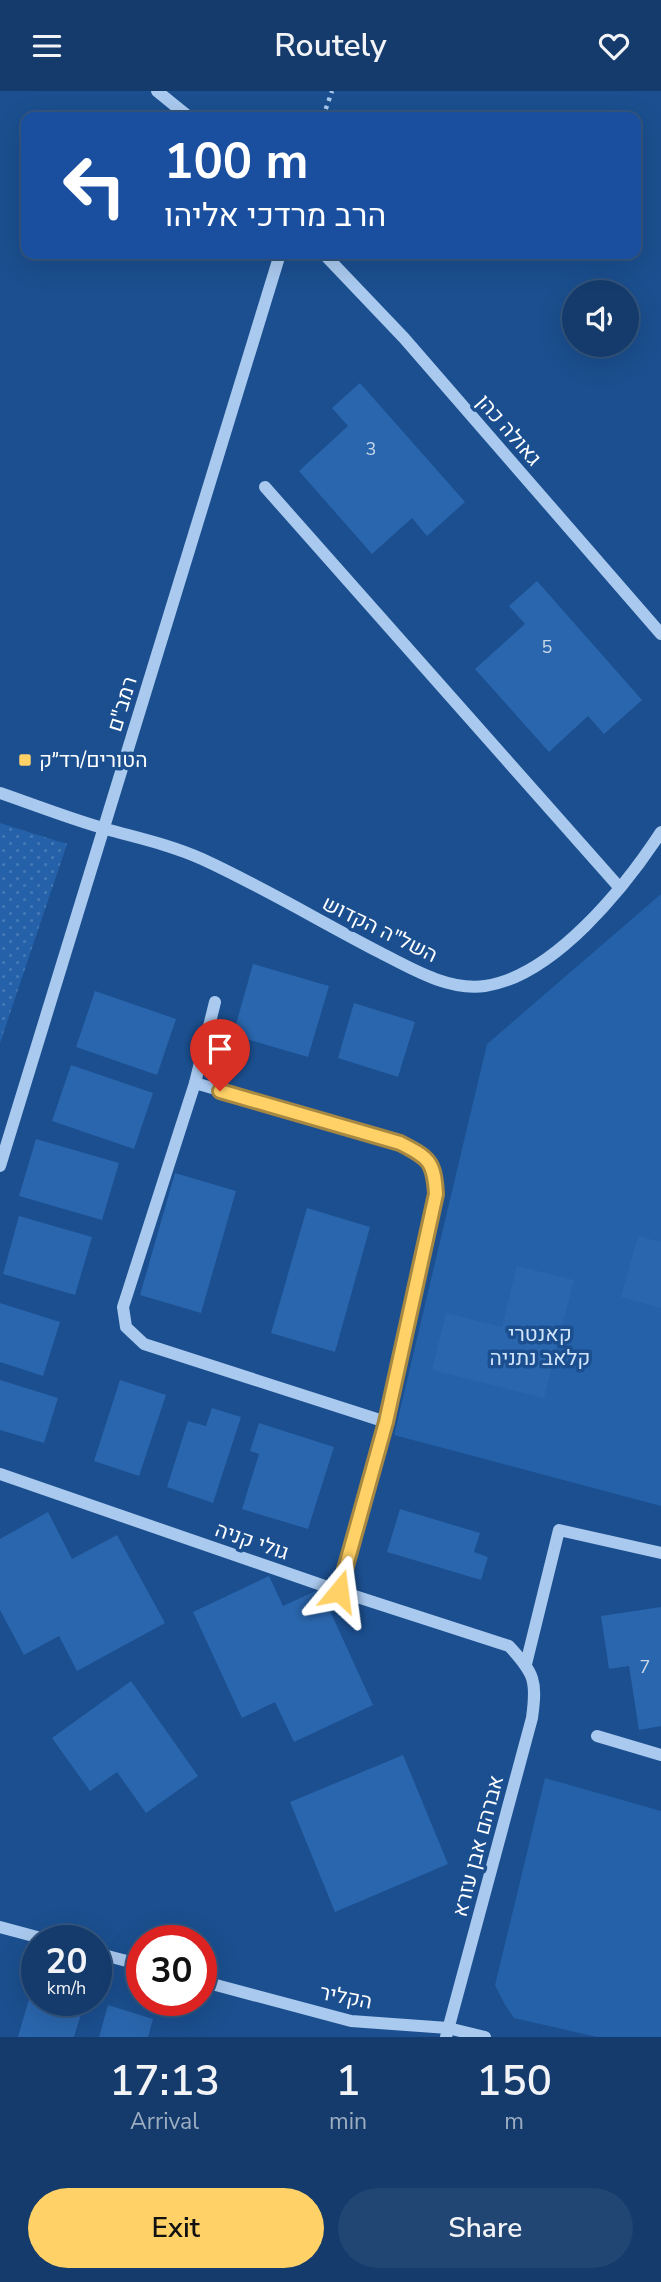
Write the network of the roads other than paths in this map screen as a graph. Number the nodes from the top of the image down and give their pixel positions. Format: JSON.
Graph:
{"nodes":[{"id":1,"x":157,"y":91,"type":"edge"},
{"id":2,"x":183,"y":112,"type":"edge"},
{"id":3,"x":278,"y":259,"type":"edge"},
{"id":4,"x":329,"y":259,"type":"edge"},
{"id":5,"x":265,"y":487,"type":"dead end"},
{"id":6,"x":661,"y":635,"type":"edge"},
{"id":7,"x":0,"y":793,"type":"edge"},
{"id":8,"x":104,"y":828,"type":"junction"},
{"id":9,"x":661,"y":832,"type":"edge"},
{"id":10,"x":619,"y":887,"type":"junction"},
{"id":11,"x":215,"y":1002,"type":"dead end"},
{"id":12,"x":195,"y":1083,"type":"junction"},
{"id":13,"x":0,"y":1166,"type":"edge"},
{"id":14,"x":386,"y":1422,"type":"junction"},
{"id":15,"x":0,"y":1475,"type":"edge"},
{"id":16,"x":661,"y":1553,"type":"edge"},
{"id":17,"x":339,"y":1591,"type":"junction"},
{"id":18,"x":526,"y":1664,"type":"junction"},
{"id":19,"x":597,"y":1737,"type":"dead end"},
{"id":20,"x":661,"y":1755,"type":"edge"},
{"id":21,"x":0,"y":1927,"type":"edge"},
{"id":22,"x":21,"y":1933,"type":"edge"},
{"id":23,"x":217,"y":1985,"type":"edge"},
{"id":24,"x":447,"y":2033,"type":"edge"},
{"id":25,"x":485,"y":2037,"type":"edge"}],
"edges":[{"from":1,"to":2,"type":"street"},
{"from":3,"to":8,"type":"street","name":"רמב\"ם"},
{"from":4,"to":6,"type":"street","name":"גאולה כהן"},
{"from":5,"to":10,"type":"street"},
{"from":7,"to":8,"type":"street","name":"השל\"ה הקדוש"},
{"from":8,"to":10,"type":"street","name":"השל\"ה הקדוש"},
{"from":8,"to":13,"type":"street","name":"רמב\"ם"},
{"from":9,"to":10,"type":"street"},
{"from":11,"to":12,"type":"street"},
{"from":12,"to":14,"type":"street"},
{"from":12,"to":14,"type":"street"},
{"from":14,"to":17,"type":"street"},
{"from":15,"to":17,"type":"street","name":"גולי קניה"},
{"from":16,"to":18,"type":"street"},
{"from":17,"to":18,"type":"street","name":"גולי קניה"},
{"from":18,"to":24,"type":"street","name":"אברהם אבן עזרא"},
{"from":19,"to":20,"type":"street"},
{"from":21,"to":22,"type":"street"},
{"from":23,"to":24,"type":"street","name":"הקליר"},
{"from":24,"to":25,"type":"street","name":"הקליר"}]}
